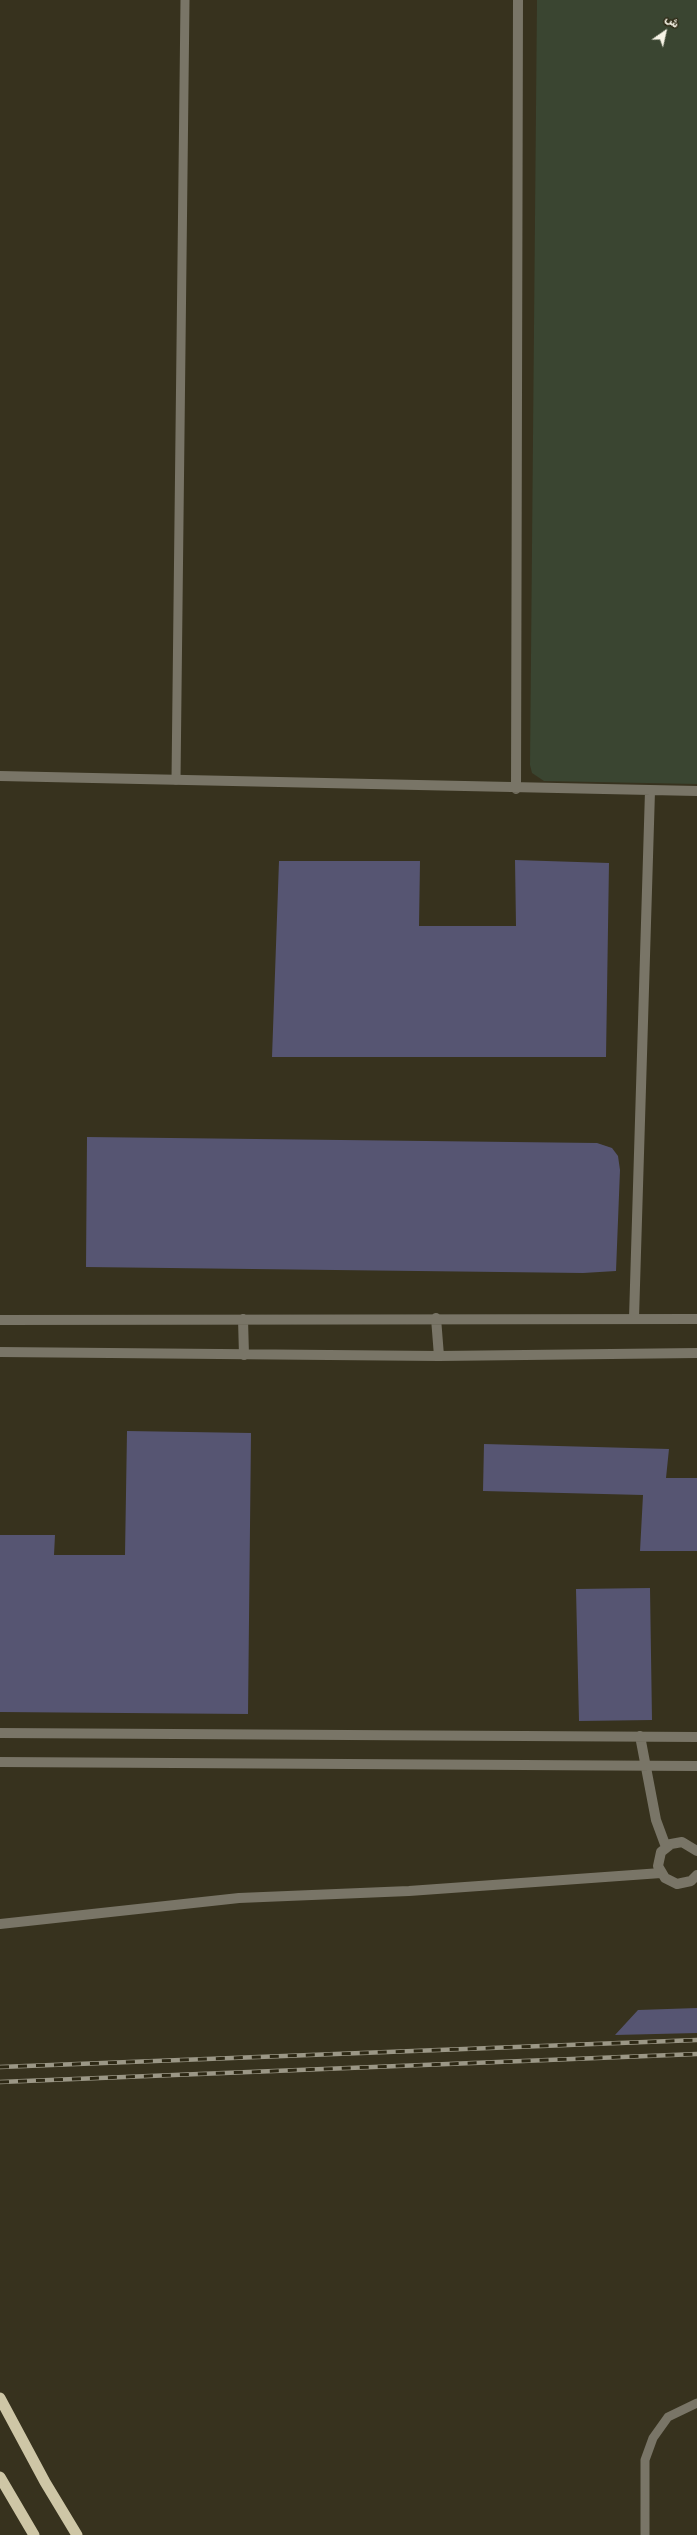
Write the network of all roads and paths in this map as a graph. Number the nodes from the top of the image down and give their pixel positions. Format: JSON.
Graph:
{"nodes":[{"id":1,"x":185,"y":0,"type":"edge"},
{"id":2,"x":518,"y":0,"type":"edge"},
{"id":3,"x":0,"y":776,"type":"edge"},
{"id":4,"x":176,"y":780,"type":"junction"},
{"id":5,"x":516,"y":789,"type":"junction"},
{"id":6,"x":650,"y":791,"type":"junction"},
{"id":7,"x":697,"y":791,"type":"edge"},
{"id":8,"x":436,"y":1318,"type":"junction"},
{"id":9,"x":634,"y":1318,"type":"junction"},
{"id":10,"x":243,"y":1319,"type":"junction"},
{"id":11,"x":697,"y":1319,"type":"edge"},
{"id":12,"x":0,"y":1320,"type":"edge"},
{"id":13,"x":0,"y":1352,"type":"edge"},
{"id":14,"x":697,"y":1354,"type":"edge"},
{"id":15,"x":244,"y":1355,"type":"junction"},
{"id":16,"x":439,"y":1356,"type":"junction"},
{"id":17,"x":0,"y":1733,"type":"edge"},
{"id":18,"x":640,"y":1736,"type":"junction"},
{"id":19,"x":697,"y":1737,"type":"edge"},
{"id":20,"x":0,"y":1762,"type":"edge"},
{"id":21,"x":645,"y":1765,"type":"junction"},
{"id":22,"x":697,"y":1766,"type":"edge"},
{"id":23,"x":666,"y":1847,"type":"junction"},
{"id":24,"x":697,"y":1851,"type":"edge"},
{"id":25,"x":661,"y":1873,"type":"junction"},
{"id":26,"x":697,"y":1875,"type":"edge"},
{"id":27,"x":0,"y":1924,"type":"edge"},
{"id":28,"x":0,"y":2398,"type":"edge"},
{"id":29,"x":697,"y":2403,"type":"edge"},
{"id":30,"x":0,"y":2477,"type":"edge"},
{"id":31,"x":34,"y":2535,"type":"edge"},
{"id":32,"x":77,"y":2535,"type":"edge"},
{"id":33,"x":645,"y":2535,"type":"edge"}],
"edges":[{"from":1,"to":4,"type":"lane"},
{"from":2,"to":5,"type":"street"},
{"from":3,"to":4,"type":"street"},
{"from":4,"to":5,"type":"street"},
{"from":5,"to":6,"type":"street"},
{"from":6,"to":7,"type":"street"},
{"from":6,"to":9,"type":"street"},
{"from":8,"to":9,"type":"street"},
{"from":8,"to":10,"type":"street"},
{"from":8,"to":16,"type":"street"},
{"from":9,"to":11,"type":"street"},
{"from":10,"to":12,"type":"street"},
{"from":10,"to":15,"type":"street"},
{"from":13,"to":15,"type":"street"},
{"from":14,"to":16,"type":"street"},
{"from":15,"to":16,"type":"street"},
{"from":17,"to":18,"type":"street"},
{"from":18,"to":19,"type":"street"},
{"from":18,"to":21,"type":"street"},
{"from":20,"to":21,"type":"street"},
{"from":21,"to":22,"type":"street"},
{"from":21,"to":23,"type":"street"},
{"from":23,"to":24,"type":"street"},
{"from":23,"to":25,"type":"street"},
{"from":25,"to":26,"type":"street"},
{"from":25,"to":27,"type":"street"},
{"from":28,"to":32,"type":"highway"},
{"from":29,"to":33,"type":"lane"},
{"from":30,"to":31,"type":"highway"}]}
